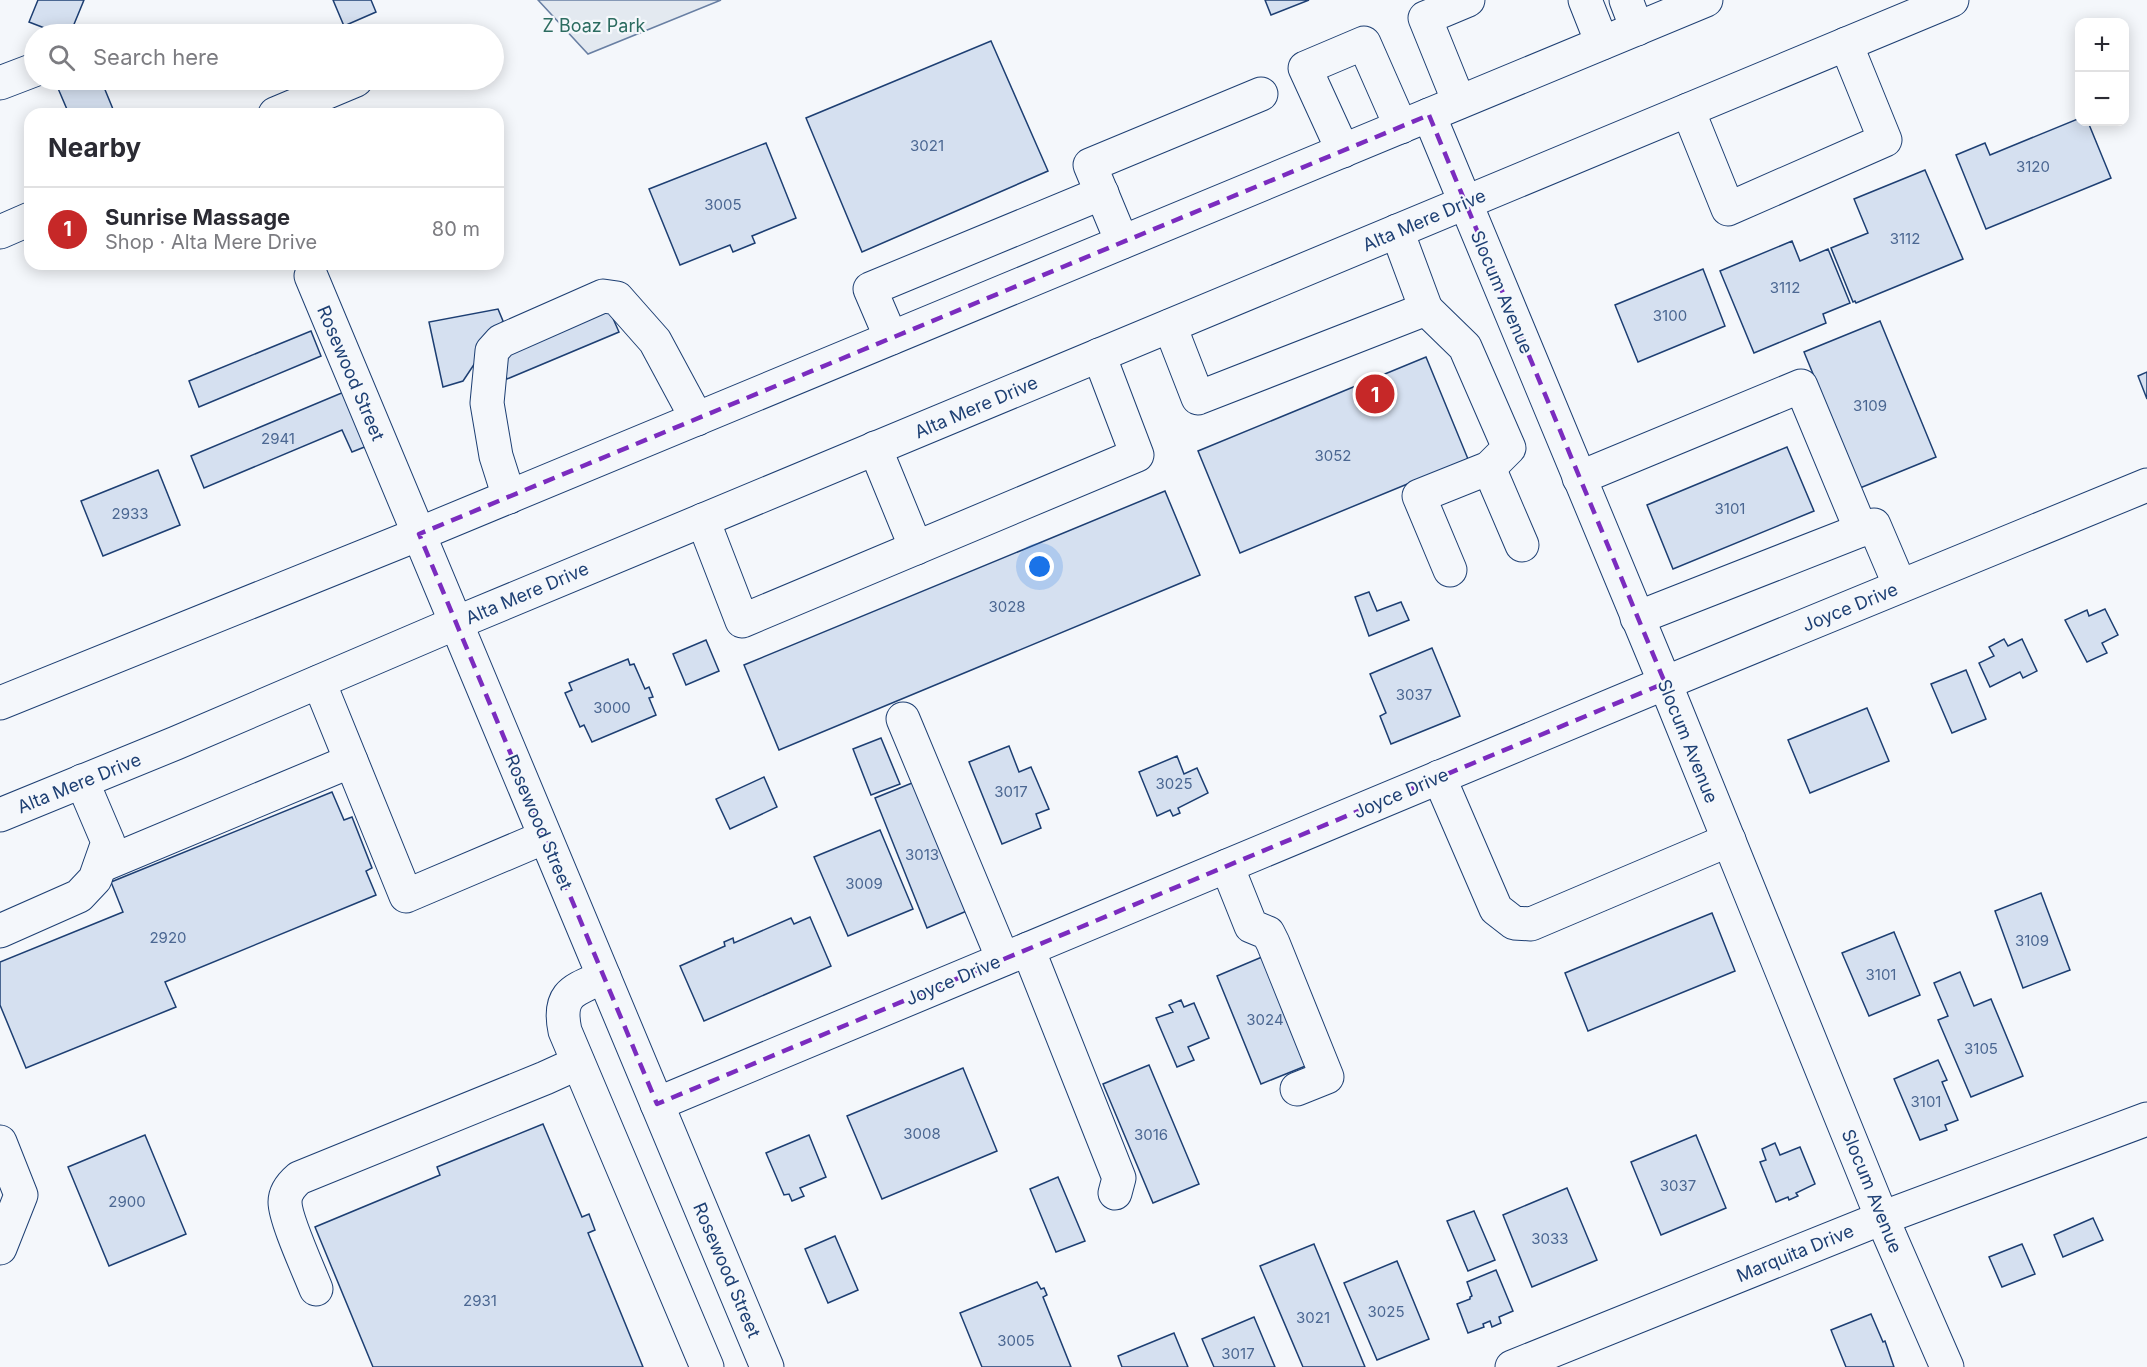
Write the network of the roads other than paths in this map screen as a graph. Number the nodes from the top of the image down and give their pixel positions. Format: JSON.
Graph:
{"nodes":[{"id":1,"x":1468,"y":0,"type":"edge"},
{"id":2,"x":1585,"y":0,"type":"edge"},
{"id":3,"x":1706,"y":0,"type":"edge"},
{"id":4,"x":1952,"y":0,"type":"edge"},
{"id":5,"x":1631,"y":14,"type":"edge"},
{"id":6,"x":1602,"y":43,"type":"junction"},
{"id":7,"x":1846,"y":44,"type":"junction"},
{"id":8,"x":24,"y":74,"type":"edge"},
{"id":9,"x":0,"y":83,"type":"edge"},
{"id":10,"x":332,"y":90,"type":"edge"},
{"id":11,"x":1262,"y":93,"type":"dead end"},
{"id":12,"x":1459,"y":102,"type":"junction"},
{"id":13,"x":289,"y":108,"type":"edge"},
{"id":14,"x":1688,"y":110,"type":"junction"},
{"id":15,"x":1415,"y":121,"type":"junction"},
{"id":16,"x":1343,"y":151,"type":"junction"},
{"id":17,"x":1102,"y":193,"type":"junction"},
{"id":18,"x":1465,"y":203,"type":"junction"},
{"id":19,"x":24,"y":222,"type":"edge"},
{"id":20,"x":1397,"y":231,"type":"junction"},
{"id":21,"x":0,"y":232,"type":"edge"},
{"id":22,"x":1122,"y":242,"type":"junction"},
{"id":23,"x":310,"y":276,"type":"dead end"},
{"id":24,"x":1426,"y":309,"type":"junction"},
{"id":25,"x":1170,"y":326,"type":"junction"},
{"id":26,"x":891,"y":339,"type":"junction"},
{"id":27,"x":1099,"y":355,"type":"junction"},
{"id":28,"x":697,"y":419,"type":"junction"},
{"id":29,"x":875,"y":448,"type":"junction"},
{"id":30,"x":1490,"y":468,"type":"junction"},
{"id":31,"x":1579,"y":478,"type":"junction"},
{"id":32,"x":2147,"y":485,"type":"edge"},
{"id":33,"x":509,"y":497,"type":"junction"},
{"id":34,"x":703,"y":520,"type":"junction"},
{"id":35,"x":1861,"y":530,"type":"junction"},
{"id":36,"x":419,"y":534,"type":"junction"},
{"id":37,"x":1522,"y":545,"type":"dead end"},
{"id":38,"x":916,"y":548,"type":"junction"},
{"id":39,"x":1450,"y":570,"type":"dead end"},
{"id":40,"x":1900,"y":586,"type":"junction"},
{"id":41,"x":1637,"y":618,"type":"junction"},
{"id":42,"x":456,"y":623,"type":"junction"},
{"id":43,"x":319,"y":682,"type":"junction"},
{"id":44,"x":1665,"y":683,"type":"junction"},
{"id":45,"x":0,"y":703,"type":"edge"},
{"id":46,"x":903,"y":719,"type":"dead end"},
{"id":47,"x":351,"y":761,"type":"junction"},
{"id":48,"x":1439,"y":777,"type":"junction"},
{"id":49,"x":82,"y":782,"type":"junction"},
{"id":50,"x":0,"y":815,"type":"edge"},
{"id":51,"x":545,"y":837,"type":"junction"},
{"id":52,"x":1729,"y":840,"type":"junction"},
{"id":53,"x":100,"y":866,"type":"junction"},
{"id":54,"x":1227,"y":866,"type":"junction"},
{"id":55,"x":0,"y":931,"type":"edge"},
{"id":56,"x":1015,"y":954,"type":"junction"},
{"id":57,"x":604,"y":977,"type":"junction"},
{"id":58,"x":578,"y":1063,"type":"junction"},
{"id":59,"x":1297,"y":1089,"type":"dead end"},
{"id":60,"x":657,"y":1104,"type":"junction"},
{"id":61,"x":2147,"y":1119,"type":"edge"},
{"id":62,"x":0,"y":1142,"type":"edge"},
{"id":63,"x":1115,"y":1193,"type":"dead end"},
{"id":64,"x":1882,"y":1218,"type":"junction"},
{"id":65,"x":0,"y":1248,"type":"edge"},
{"id":66,"x":316,"y":1289,"type":"dead end"},
{"id":67,"x":707,"y":1367,"type":"edge"},
{"id":68,"x":768,"y":1367,"type":"edge"},
{"id":69,"x":1512,"y":1367,"type":"edge"},
{"id":70,"x":1947,"y":1367,"type":"edge"}],
"edges":[{"from":1,"to":12,"type":"street"},
{"from":2,"to":6,"type":"street"},
{"from":3,"to":5,"type":"street"},
{"from":4,"to":7,"type":"street","name":"Alta Mere Drive"},
{"from":5,"to":6,"type":"street"},
{"from":6,"to":12,"type":"street"},
{"from":7,"to":14,"type":"street","name":"Alta Mere Drive"},
{"from":7,"to":14,"type":"street"},
{"from":8,"to":9,"type":"street"},
{"from":10,"to":13,"type":"street"},
{"from":11,"to":17,"type":"street"},
{"from":12,"to":15,"type":"street"},
{"from":14,"to":18,"type":"street","name":"Alta Mere Drive"},
{"from":15,"to":16,"type":"street"},
{"from":15,"to":16,"type":"street","name":"Slocum Avenue"},
{"from":15,"to":18,"type":"street","name":"Slocum Avenue"},
{"from":16,"to":22,"type":"street"},
{"from":17,"to":22,"type":"street"},
{"from":17,"to":26,"type":"street"},
{"from":18,"to":20,"type":"street","name":"Alta Mere Drive"},
{"from":18,"to":31,"type":"street","name":"Slocum Avenue"},
{"from":19,"to":21,"type":"street"},
{"from":20,"to":24,"type":"street"},
{"from":20,"to":25,"type":"street","name":"Alta Mere Drive"},
{"from":22,"to":26,"type":"street"},
{"from":23,"to":36,"type":"street","name":"Rosewood Street"},
{"from":24,"to":25,"type":"street"},
{"from":24,"to":30,"type":"street"},
{"from":25,"to":27,"type":"street","name":"Alta Mere Drive"},
{"from":26,"to":28,"type":"street"},
{"from":27,"to":29,"type":"street","name":"Alta Mere Drive"},
{"from":27,"to":38,"type":"street"},
{"from":28,"to":33,"type":"street"},
{"from":28,"to":33,"type":"street"},
{"from":29,"to":34,"type":"street","name":"Alta Mere Drive"},
{"from":29,"to":38,"type":"street"},
{"from":30,"to":37,"type":"street"},
{"from":30,"to":39,"type":"street"},
{"from":31,"to":35,"type":"street"},
{"from":31,"to":41,"type":"street","name":"Slocum Avenue"},
{"from":32,"to":40,"type":"street","name":"Joyce Drive"},
{"from":33,"to":36,"type":"street"},
{"from":34,"to":38,"type":"street"},
{"from":34,"to":42,"type":"street","name":"Alta Mere Drive"},
{"from":35,"to":40,"type":"street"},
{"from":35,"to":41,"type":"street"},
{"from":36,"to":42,"type":"street","name":"Rosewood Street"},
{"from":36,"to":45,"type":"street"},
{"from":40,"to":44,"type":"street","name":"Joyce Drive"},
{"from":41,"to":44,"type":"street","name":"Slocum Avenue"},
{"from":42,"to":43,"type":"street","name":"Alta Mere Drive"},
{"from":42,"to":51,"type":"street","name":"Rosewood Street"},
{"from":43,"to":47,"type":"street"},
{"from":43,"to":49,"type":"street","name":"Alta Mere Drive"},
{"from":44,"to":48,"type":"street","name":"Joyce Drive"},
{"from":44,"to":52,"type":"street","name":"Slocum Avenue"},
{"from":46,"to":56,"type":"street"},
{"from":47,"to":51,"type":"street"},
{"from":47,"to":53,"type":"street"},
{"from":48,"to":52,"type":"street"},
{"from":48,"to":54,"type":"street","name":"Joyce Drive"},
{"from":49,"to":50,"type":"street","name":"Alta Mere Drive"},
{"from":49,"to":53,"type":"street"},
{"from":51,"to":57,"type":"street","name":"Rosewood Street"},
{"from":52,"to":64,"type":"street","name":"Slocum Avenue"},
{"from":53,"to":55,"type":"street"},
{"from":54,"to":56,"type":"street","name":"Joyce Drive"},
{"from":54,"to":59,"type":"street"},
{"from":56,"to":60,"type":"street","name":"Joyce Drive"},
{"from":56,"to":63,"type":"street"},
{"from":57,"to":58,"type":"street"},
{"from":57,"to":60,"type":"street","name":"Rosewood Street"},
{"from":58,"to":66,"type":"street"},
{"from":58,"to":67,"type":"street"},
{"from":60,"to":68,"type":"street","name":"Rosewood Street"},
{"from":61,"to":64,"type":"street","name":"Marquita Drive"},
{"from":62,"to":65,"type":"street"},
{"from":64,"to":69,"type":"street","name":"Marquita Drive"},
{"from":64,"to":70,"type":"street","name":"Slocum Avenue"}]}
